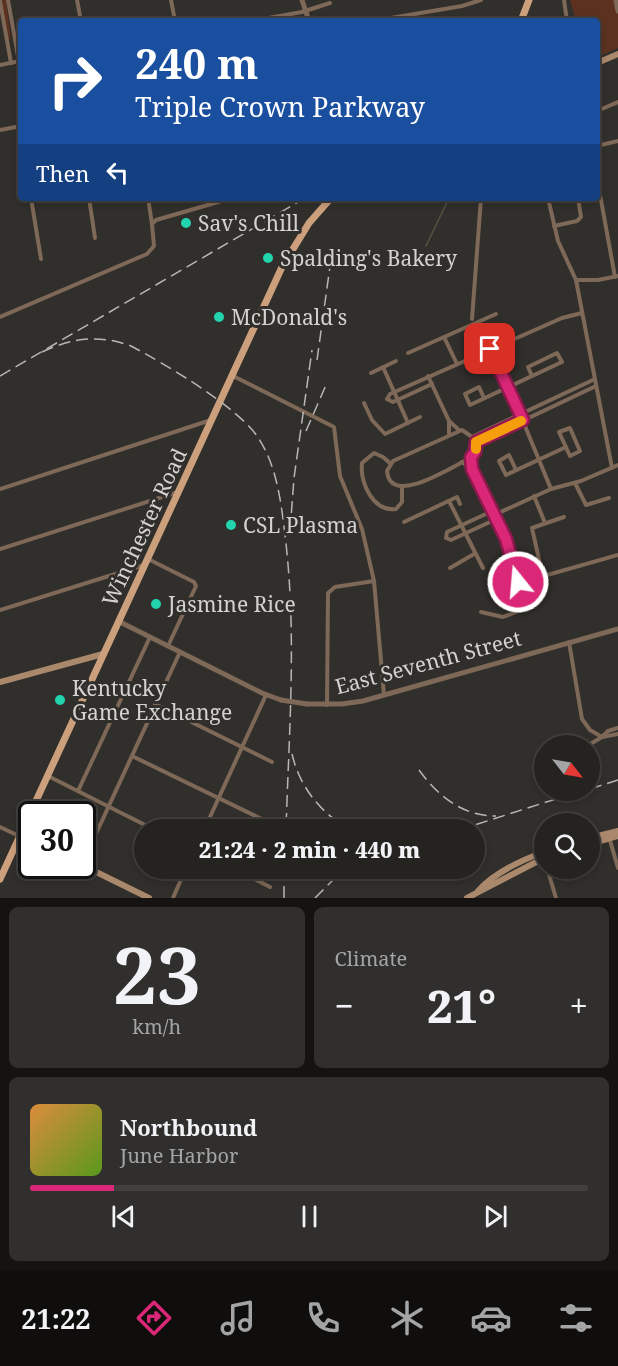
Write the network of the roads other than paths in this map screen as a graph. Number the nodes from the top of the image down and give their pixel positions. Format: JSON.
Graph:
{"nodes":[{"id":1,"x":8,"y":0,"type":"edge"},
{"id":2,"x":77,"y":0,"type":"edge"},
{"id":3,"x":171,"y":0,"type":"edge"},
{"id":4,"x":302,"y":0,"type":"edge"},
{"id":5,"x":481,"y":0,"type":"edge"},
{"id":6,"x":529,"y":0,"type":"edge"},
{"id":7,"x":564,"y":0,"type":"edge"},
{"id":8,"x":616,"y":0,"type":"edge"},
{"id":9,"x":0,"y":1,"type":"edge"},
{"id":10,"x":330,"y":3,"type":"dead end"},
{"id":11,"x":305,"y":11,"type":"junction"},
{"id":12,"x":618,"y":11,"type":"edge"},
{"id":13,"x":80,"y":18,"type":"edge"},
{"id":14,"x":174,"y":18,"type":"edge"},
{"id":15,"x":267,"y":18,"type":"edge"},
{"id":16,"x":308,"y":18,"type":"edge"},
{"id":17,"x":391,"y":18,"type":"edge"},
{"id":18,"x":521,"y":18,"type":"edge"},
{"id":19,"x":567,"y":18,"type":"edge"},
{"id":20,"x":15,"y":40,"type":"junction"},
{"id":21,"x":7,"y":42,"type":"junction"},
{"id":22,"x":18,"y":53,"type":"edge"},
{"id":23,"x":618,"y":54,"type":"edge"},
{"id":24,"x":18,"y":61,"type":"edge"},
{"id":25,"x":600,"y":62,"type":"edge"},
{"id":26,"x":11,"y":63,"type":"junction"},
{"id":27,"x":0,"y":65,"type":"edge"},
{"id":28,"x":618,"y":102,"type":"edge"},
{"id":29,"x":600,"y":110,"type":"edge"},
{"id":30,"x":18,"y":126,"type":"edge"},
{"id":31,"x":0,"y":130,"type":"edge"},
{"id":32,"x":618,"y":141,"type":"edge"},
{"id":33,"x":600,"y":145,"type":"edge"},
{"id":34,"x":600,"y":193,"type":"edge"},
{"id":35,"x":31,"y":201,"type":"edge"},
{"id":36,"x":89,"y":201,"type":"edge"},
{"id":37,"x":148,"y":201,"type":"edge"},
{"id":38,"x":207,"y":201,"type":"edge"},
{"id":39,"x":223,"y":201,"type":"edge"},
{"id":40,"x":328,"y":201,"type":"edge"},
{"id":41,"x":481,"y":201,"type":"edge"},
{"id":42,"x":549,"y":201,"type":"edge"},
{"id":43,"x":578,"y":201,"type":"edge"},
{"id":44,"x":208,"y":206,"type":"junction"},
{"id":45,"x":152,"y":224,"type":"junction"},
{"id":46,"x":554,"y":226,"type":"junction"},
{"id":47,"x":95,"y":238,"type":"dead end"},
{"id":48,"x":41,"y":259,"type":"dead end"},
{"id":49,"x":617,"y":276,"type":"edge"},
{"id":50,"x":576,"y":280,"type":"junction"},
{"id":51,"x":582,"y":313,"type":"junction"},
{"id":52,"x":496,"y":314,"type":"dead end"},
{"id":53,"x":0,"y":317,"type":"edge"},
{"id":54,"x":472,"y":320,"type":"dead end"},
{"id":55,"x":444,"y":337,"type":"junction"},
{"id":56,"x":490,"y":349,"type":"junction"},
{"id":57,"x":408,"y":353,"type":"dead end"},
{"id":58,"x":396,"y":361,"type":"dead end"},
{"id":59,"x":457,"y":364,"type":"junction"},
{"id":60,"x":384,"y":367,"type":"junction"},
{"id":61,"x":371,"y":373,"type":"dead end"},
{"id":62,"x":232,"y":375,"type":"junction"},
{"id":63,"x":428,"y":376,"type":"junction"},
{"id":64,"x":532,"y":376,"type":"junction"},
{"id":65,"x":595,"y":379,"type":"junction"},
{"id":66,"x":432,"y":384,"type":"junction"},
{"id":67,"x":596,"y":386,"type":"junction"},
{"id":68,"x":508,"y":387,"type":"junction"},
{"id":69,"x":394,"y":392,"type":"junction"},
{"id":70,"x":484,"y":398,"type":"junction"},
{"id":71,"x":398,"y":400,"type":"junction"},
{"id":72,"x":364,"y":403,"type":"dead end"},
{"id":73,"x":520,"y":414,"type":"junction"},
{"id":74,"x":420,"y":417,"type":"dead end"},
{"id":75,"x":212,"y":420,"type":"junction"},
{"id":76,"x":523,"y":420,"type":"junction"},
{"id":77,"x":449,"y":421,"type":"junction"},
{"id":78,"x":408,"y":423,"type":"junction"},
{"id":79,"x":454,"y":432,"type":"junction"},
{"id":80,"x":474,"y":436,"type":"junction"},
{"id":81,"x":476,"y":442,"type":"junction"},
{"id":82,"x":566,"y":447,"type":"junction"},
{"id":83,"x":469,"y":458,"type":"junction"},
{"id":84,"x":540,"y":459,"type":"junction"},
{"id":85,"x":461,"y":462,"type":"junction"},
{"id":86,"x":391,"y":464,"type":"junction"},
{"id":87,"x":618,"y":465,"type":"edge"},
{"id":88,"x":612,"y":468,"type":"junction"},
{"id":89,"x":472,"y":469,"type":"junction"},
{"id":90,"x":516,"y":470,"type":"junction"},
{"id":91,"x":575,"y":483,"type":"junction"},
{"id":92,"x":402,"y":488,"type":"junction"},
{"id":93,"x":0,"y":489,"type":"edge"},
{"id":94,"x":551,"y":489,"type":"junction"},
{"id":95,"x":179,"y":492,"type":"junction"},
{"id":96,"x":534,"y":496,"type":"junction"},
{"id":97,"x":609,"y":498,"type":"dead end"},
{"id":98,"x":449,"y":501,"type":"junction"},
{"id":99,"x":460,"y":504,"type":"dead end"},
{"id":100,"x":494,"y":515,"type":"junction"},
{"id":101,"x":564,"y":517,"type":"dead end"},
{"id":102,"x":404,"y":522,"type":"dead end"},
{"id":103,"x":545,"y":523,"type":"junction"},
{"id":104,"x":460,"y":526,"type":"junction"},
{"id":105,"x":464,"y":534,"type":"junction"},
{"id":106,"x":0,"y":549,"type":"edge"},
{"id":107,"x":474,"y":554,"type":"junction"},
{"id":108,"x":618,"y":555,"type":"edge"},
{"id":109,"x":146,"y":562,"type":"junction"},
{"id":110,"x":540,"y":564,"type":"dead end"},
{"id":111,"x":450,"y":568,"type":"dead end"},
{"id":112,"x":483,"y":568,"type":"dead end"},
{"id":113,"x":514,"y":573,"type":"junction"},
{"id":114,"x":374,"y":581,"type":"junction"},
{"id":115,"x":525,"y":581,"type":"junction"},
{"id":116,"x":518,"y":582,"type":"junction"},
{"id":117,"x":0,"y":610,"type":"edge"},
{"id":118,"x":481,"y":612,"type":"dead end"},
{"id":119,"x":118,"y":621,"type":"junction"},
{"id":120,"x":618,"y":628,"type":"edge"},
{"id":121,"x":150,"y":637,"type":"junction"},
{"id":122,"x":569,"y":642,"type":"junction"},
{"id":123,"x":168,"y":646,"type":"junction"},
{"id":124,"x":180,"y":652,"type":"junction"},
{"id":125,"x":103,"y":654,"type":"junction"},
{"id":126,"x":0,"y":682,"type":"edge"},
{"id":127,"x":384,"y":694,"type":"junction"},
{"id":128,"x":267,"y":695,"type":"junction"},
{"id":129,"x":155,"y":704,"type":"junction"},
{"id":130,"x":327,"y":705,"type":"junction"},
{"id":131,"x":618,"y":728,"type":"edge"},
{"id":132,"x":618,"y":734,"type":"edge"},
{"id":133,"x":602,"y":737,"type":"junction"},
{"id":134,"x":242,"y":747,"type":"junction"},
{"id":135,"x":132,"y":756,"type":"junction"},
{"id":136,"x":272,"y":762,"type":"dead end"},
{"id":137,"x":47,"y":776,"type":"junction"},
{"id":138,"x":78,"y":791,"type":"junction"},
{"id":139,"x":218,"y":798,"type":"junction"},
{"id":140,"x":36,"y":801,"type":"edge"},
{"id":141,"x":109,"y":806,"type":"junction"},
{"id":142,"x":134,"y":819,"type":"edge"},
{"id":143,"x":209,"y":819,"type":"edge"},
{"id":144,"x":260,"y":819,"type":"edge"},
{"id":145,"x":0,"y":827,"type":"edge"},
{"id":146,"x":618,"y":831,"type":"edge"},
{"id":147,"x":96,"y":834,"type":"edge"},
{"id":148,"x":18,"y":835,"type":"edge"},
{"id":149,"x":609,"y":836,"type":"junction"},
{"id":150,"x":618,"y":836,"type":"edge"},
{"id":151,"x":600,"y":837,"type":"edge"},
{"id":152,"x":18,"y":840,"type":"edge"},
{"id":153,"x":600,"y":840,"type":"edge"},
{"id":154,"x":534,"y":862,"type":"edge"},
{"id":155,"x":618,"y":868,"type":"edge"},
{"id":156,"x":96,"y":871,"type":"edge"},
{"id":157,"x":0,"y":879,"type":"edge"},
{"id":158,"x":181,"y":879,"type":"edge"},
{"id":159,"x":254,"y":879,"type":"edge"},
{"id":160,"x":550,"y":879,"type":"edge"},
{"id":161,"x":270,"y":887,"type":"dead end"},
{"id":162,"x":480,"y":895,"type":"edge"},
{"id":163,"x":149,"y":898,"type":"edge"},
{"id":164,"x":172,"y":898,"type":"edge"},
{"id":165,"x":467,"y":898,"type":"edge"},
{"id":166,"x":556,"y":898,"type":"edge"}],
"edges":[{"from":1,"to":20,"type":"street"},
{"from":2,"to":13,"type":"street"},
{"from":3,"to":14,"type":"street"},
{"from":4,"to":11,"type":"street"},
{"from":5,"to":17,"type":"street"},
{"from":6,"to":18,"type":"main road"},
{"from":7,"to":19,"type":"street"},
{"from":8,"to":12,"type":"street"},
{"from":9,"to":21,"type":"street"},
{"from":10,"to":11,"type":"street"},
{"from":11,"to":15,"type":"street"},
{"from":11,"to":16,"type":"street"},
{"from":20,"to":21,"type":"street"},
{"from":20,"to":22,"type":"street"},
{"from":21,"to":26,"type":"street"},
{"from":23,"to":25,"type":"main road"},
{"from":24,"to":26,"type":"street"},
{"from":26,"to":27,"type":"street"},
{"from":28,"to":29,"type":"street"},
{"from":30,"to":31,"type":"street"},
{"from":32,"to":33,"type":"street"},
{"from":34,"to":49,"type":"street"},
{"from":35,"to":48,"type":"street"},
{"from":36,"to":47,"type":"street"},
{"from":37,"to":45,"type":"street"},
{"from":38,"to":44,"type":"street"},
{"from":39,"to":44,"type":"street"},
{"from":40,"to":62,"type":"main road","name":"Winchester Road"},
{"from":41,"to":54,"type":"street"},
{"from":42,"to":46,"type":"street"},
{"from":43,"to":46,"type":"street"},
{"from":44,"to":45,"type":"street"},
{"from":45,"to":53,"type":"street"},
{"from":46,"to":50,"type":"street"},
{"from":49,"to":50,"type":"street"},
{"from":50,"to":51,"type":"street"},
{"from":51,"to":56,"type":"street"},
{"from":51,"to":65,"type":"street"},
{"from":52,"to":55,"type":"street"},
{"from":55,"to":57,"type":"street"},
{"from":55,"to":59,"type":"street"},
{"from":56,"to":59,"type":"street"},
{"from":56,"to":68,"type":"street"},
{"from":58,"to":60,"type":"street"},
{"from":59,"to":63,"type":"street"},
{"from":60,"to":61,"type":"street"},
{"from":60,"to":69,"type":"street"},
{"from":62,"to":75,"type":"main road","name":"Winchester Road"},
{"from":62,"to":114,"type":"street"},
{"from":63,"to":66,"type":"street"},
{"from":63,"to":69,"type":"street"},
{"from":64,"to":64,"type":"street"},
{"from":64,"to":68,"type":"street"},
{"from":65,"to":67,"type":"street"},
{"from":65,"to":73,"type":"street"},
{"from":66,"to":71,"type":"street"},
{"from":66,"to":77,"type":"street"},
{"from":67,"to":76,"type":"street"},
{"from":67,"to":88,"type":"street"},
{"from":68,"to":70,"type":"street"},
{"from":68,"to":73,"type":"street"},
{"from":69,"to":71,"type":"street"},
{"from":69,"to":71,"type":"street"},
{"from":70,"to":70,"type":"street"},
{"from":71,"to":78,"type":"street"},
{"from":72,"to":78,"type":"street"},
{"from":73,"to":76,"type":"street"},
{"from":73,"to":80,"type":"street"},
{"from":74,"to":78,"type":"street"},
{"from":75,"to":93,"type":"street"},
{"from":75,"to":95,"type":"main road","name":"Winchester Road"},
{"from":76,"to":81,"type":"street"},
{"from":76,"to":84,"type":"street"},
{"from":77,"to":79,"type":"street"},
{"from":77,"to":79,"type":"street"},
{"from":79,"to":80,"type":"street"},
{"from":79,"to":86,"type":"street"},
{"from":80,"to":81,"type":"street"},
{"from":81,"to":83,"type":"street"},
{"from":82,"to":82,"type":"street"},
{"from":82,"to":84,"type":"street"},
{"from":83,"to":85,"type":"street"},
{"from":83,"to":89,"type":"street"},
{"from":84,"to":90,"type":"street"},
{"from":84,"to":94,"type":"street"},
{"from":85,"to":89,"type":"street"},
{"from":85,"to":92,"type":"street"},
{"from":86,"to":92,"type":"street"},
{"from":86,"to":92,"type":"street"},
{"from":87,"to":88,"type":"street"},
{"from":88,"to":91,"type":"street"},
{"from":89,"to":100,"type":"street"},
{"from":90,"to":90,"type":"street"},
{"from":91,"to":94,"type":"street"},
{"from":91,"to":97,"type":"street"},
{"from":94,"to":96,"type":"street"},
{"from":95,"to":106,"type":"street"},
{"from":95,"to":109,"type":"main road","name":"Winchester Road"},
{"from":96,"to":100,"type":"street"},
{"from":96,"to":103,"type":"street"},
{"from":98,"to":99,"type":"street"},
{"from":98,"to":102,"type":"street"},
{"from":98,"to":104,"type":"street"},
{"from":100,"to":104,"type":"street"},
{"from":100,"to":105,"type":"street"},
{"from":100,"to":113,"type":"street"},
{"from":101,"to":103,"type":"street"},
{"from":103,"to":110,"type":"street"},
{"from":104,"to":105,"type":"street"},
{"from":104,"to":105,"type":"street"},
{"from":105,"to":107,"type":"street"},
{"from":107,"to":111,"type":"street"},
{"from":107,"to":112,"type":"street"},
{"from":108,"to":115,"type":"street"},
{"from":109,"to":117,"type":"street"},
{"from":109,"to":119,"type":"main road","name":"Winchester Road"},
{"from":109,"to":123,"type":"street"},
{"from":113,"to":116,"type":"street"},
{"from":113,"to":116,"type":"street"},
{"from":114,"to":127,"type":"street"},
{"from":114,"to":130,"type":"street"},
{"from":115,"to":116,"type":"street"},
{"from":115,"to":118,"type":"street"},
{"from":119,"to":121,"type":"street","name":"East Seventh Street"},
{"from":119,"to":125,"type":"main road","name":"Winchester Road"},
{"from":120,"to":122,"type":"street","name":"East Seventh Street"},
{"from":121,"to":123,"type":"street","name":"East Seventh Street"},
{"from":121,"to":138,"type":"street"},
{"from":122,"to":127,"type":"street","name":"East Seventh Street"},
{"from":122,"to":133,"type":"street"},
{"from":123,"to":124,"type":"street","name":"East Seventh Street"},
{"from":124,"to":128,"type":"street","name":"East Seventh Street"},
{"from":124,"to":129,"type":"street"},
{"from":125,"to":126,"type":"main road"},
{"from":125,"to":137,"type":"main road","name":"Winchester Road"},
{"from":127,"to":130,"type":"street","name":"East Seventh Street"},
{"from":128,"to":130,"type":"street","name":"East Seventh Street","bridge":true},
{"from":128,"to":134,"type":"street"},
{"from":129,"to":134,"type":"street"},
{"from":129,"to":135,"type":"street"},
{"from":131,"to":133,"type":"street"},
{"from":132,"to":133,"type":"street"},
{"from":134,"to":136,"type":"street"},
{"from":134,"to":139,"type":"street"},
{"from":135,"to":139,"type":"street"},
{"from":135,"to":141,"type":"street"},
{"from":137,"to":138,"type":"street"},
{"from":137,"to":140,"type":"main road","name":"Winchester Road"},
{"from":138,"to":141,"type":"street"},
{"from":139,"to":143,"type":"street"},
{"from":139,"to":144,"type":"street"},
{"from":141,"to":142,"type":"street"},
{"from":141,"to":147,"type":"street"},
{"from":145,"to":148,"type":"street"},
{"from":146,"to":149,"type":"main road"},
{"from":149,"to":150,"type":"main road"},
{"from":149,"to":151,"type":"main road"},
{"from":149,"to":153,"type":"main road"},
{"from":149,"to":155,"type":"street"},
{"from":152,"to":157,"type":"main road","name":"Winchester Road"},
{"from":154,"to":162,"type":"main road"},
{"from":156,"to":163,"type":"main road"},
{"from":158,"to":164,"type":"street"},
{"from":159,"to":161,"type":"street"},
{"from":160,"to":166,"type":"street"},
{"from":162,"to":165,"type":"main road"}]}
